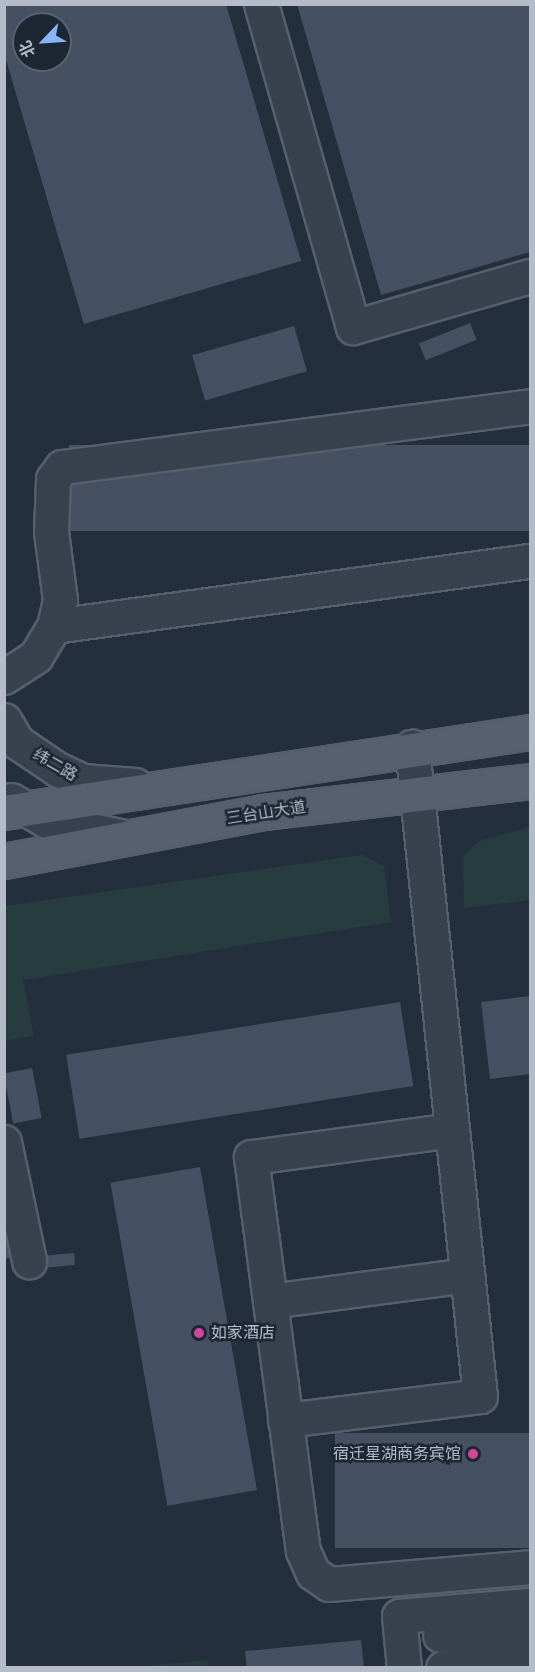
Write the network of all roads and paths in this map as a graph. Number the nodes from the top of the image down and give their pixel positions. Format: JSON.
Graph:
{"nodes":[{"id":1,"x":261,"y":4,"type":"edge"},
{"id":2,"x":531,"y":276,"type":"edge"},
{"id":3,"x":531,"y":406,"type":"edge"},
{"id":4,"x":531,"y":561,"type":"edge"},
{"id":5,"x":54,"y":626,"type":"junction"},
{"id":6,"x":4,"y":677,"type":"edge"},
{"id":7,"x":4,"y":720,"type":"edge"},
{"id":8,"x":531,"y":732,"type":"edge"},
{"id":9,"x":412,"y":747,"type":"junction"},
{"id":10,"x":531,"y":781,"type":"edge"},
{"id":11,"x":155,"y":786,"type":"junction"},
{"id":12,"x":417,"y":794,"type":"junction"},
{"id":13,"x":11,"y":806,"type":"edge"},
{"id":14,"x":129,"y":837,"type":"junction"},
{"id":15,"x":4,"y":861,"type":"edge"},
{"id":16,"x":452,"y":1130,"type":"junction"},
{"id":17,"x":4,"y":1142,"type":"edge"},
{"id":18,"x":29,"y":1260,"type":"dead end"},
{"id":19,"x":468,"y":1275,"type":"junction"},
{"id":20,"x":270,"y":1301,"type":"junction"},
{"id":21,"x":285,"y":1420,"type":"junction"},
{"id":22,"x":531,"y":1567,"type":"edge"},
{"id":23,"x":531,"y":1605,"type":"edge"},
{"id":24,"x":531,"y":1628,"type":"edge"},
{"id":25,"x":402,"y":1653,"type":"edge"},
{"id":26,"x":531,"y":1660,"type":"edge"},
{"id":27,"x":458,"y":1667,"type":"edge"}],
"edges":[{"from":1,"to":2,"type":"street"},
{"from":3,"to":5,"type":"street"},
{"from":4,"to":5,"type":"street"},
{"from":5,"to":6,"type":"street"},
{"from":7,"to":11,"type":"street","name":"纬二路"},
{"from":8,"to":9,"type":"main road"},
{"from":9,"to":11,"type":"main road"},
{"from":9,"to":12,"type":"street"},
{"from":10,"to":12,"type":"main road","name":"三台山大道"},
{"from":11,"to":13,"type":"main road"},
{"from":12,"to":14,"type":"main road","name":"三台山大道"},
{"from":12,"to":16,"type":"street"},
{"from":13,"to":14,"type":"street"},
{"from":14,"to":15,"type":"main road","name":"三台山大道"},
{"from":16,"to":19,"type":"street"},
{"from":16,"to":20,"type":"street"},
{"from":17,"to":18,"type":"street"},
{"from":19,"to":20,"type":"street"},
{"from":19,"to":21,"type":"street"},
{"from":20,"to":21,"type":"street"},
{"from":21,"to":22,"type":"street"},
{"from":23,"to":25,"type":"street"},
{"from":24,"to":25,"type":"street"},
{"from":26,"to":27,"type":"street"}]}
